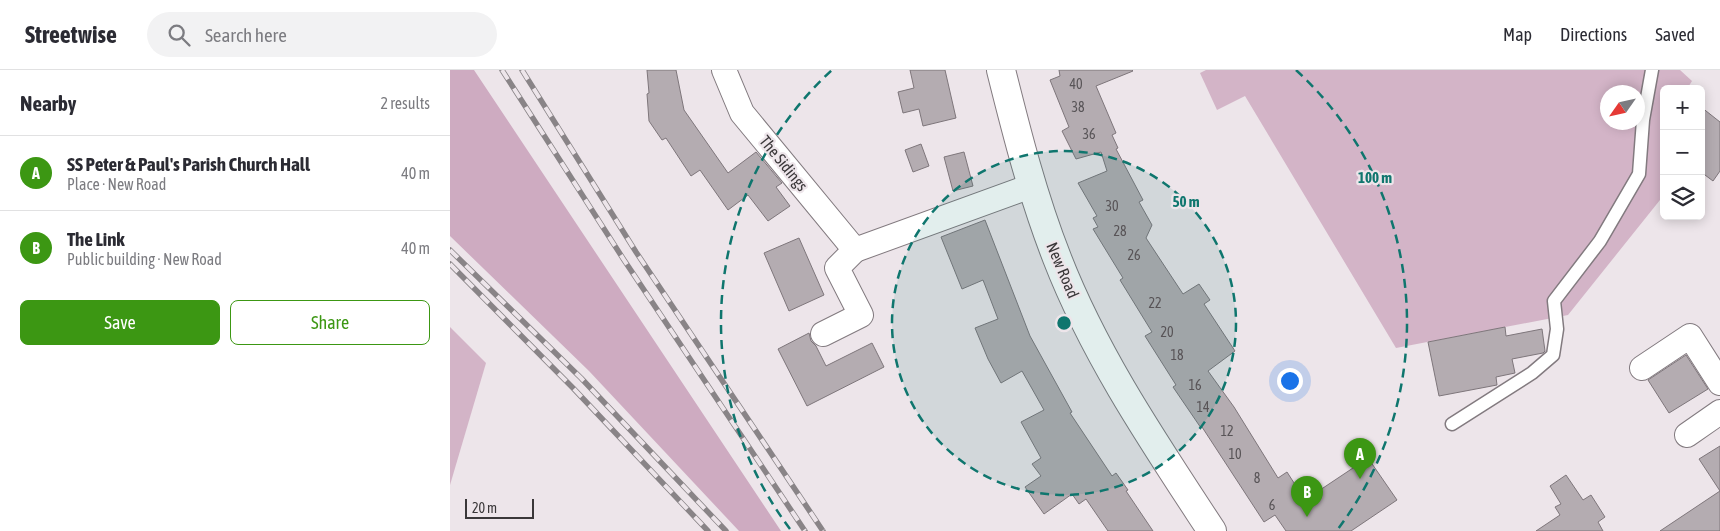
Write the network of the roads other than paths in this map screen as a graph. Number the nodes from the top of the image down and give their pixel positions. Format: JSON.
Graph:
{"nodes":[{"id":1,"x":724,"y":70,"type":"edge"},
{"id":2,"x":1001,"y":70,"type":"edge"},
{"id":3,"x":1652,"y":70,"type":"edge"},
{"id":4,"x":1031,"y":186,"type":"junction"},
{"id":5,"x":855,"y":250,"type":"junction"},
{"id":6,"x":823,"y":334,"type":"dead end"},
{"id":7,"x":1642,"y":368,"type":"dead end"},
{"id":8,"x":1720,"y":383,"type":"edge"},
{"id":9,"x":1720,"y":412,"type":"edge"},
{"id":10,"x":1452,"y":424,"type":"dead end"},
{"id":11,"x":1687,"y":435,"type":"dead end"},
{"id":12,"x":1212,"y":531,"type":"edge"}],
"edges":[{"from":1,"to":5,"type":"street","name":"The Sidings"},
{"from":2,"to":4,"type":"main road","name":"New Road"},
{"from":3,"to":10,"type":"lane"},
{"from":4,"to":5,"type":"street"},
{"from":4,"to":12,"type":"main road","name":"New Road"},
{"from":5,"to":6,"type":"street"},
{"from":7,"to":8,"type":"street"},
{"from":9,"to":11,"type":"street"}]}
